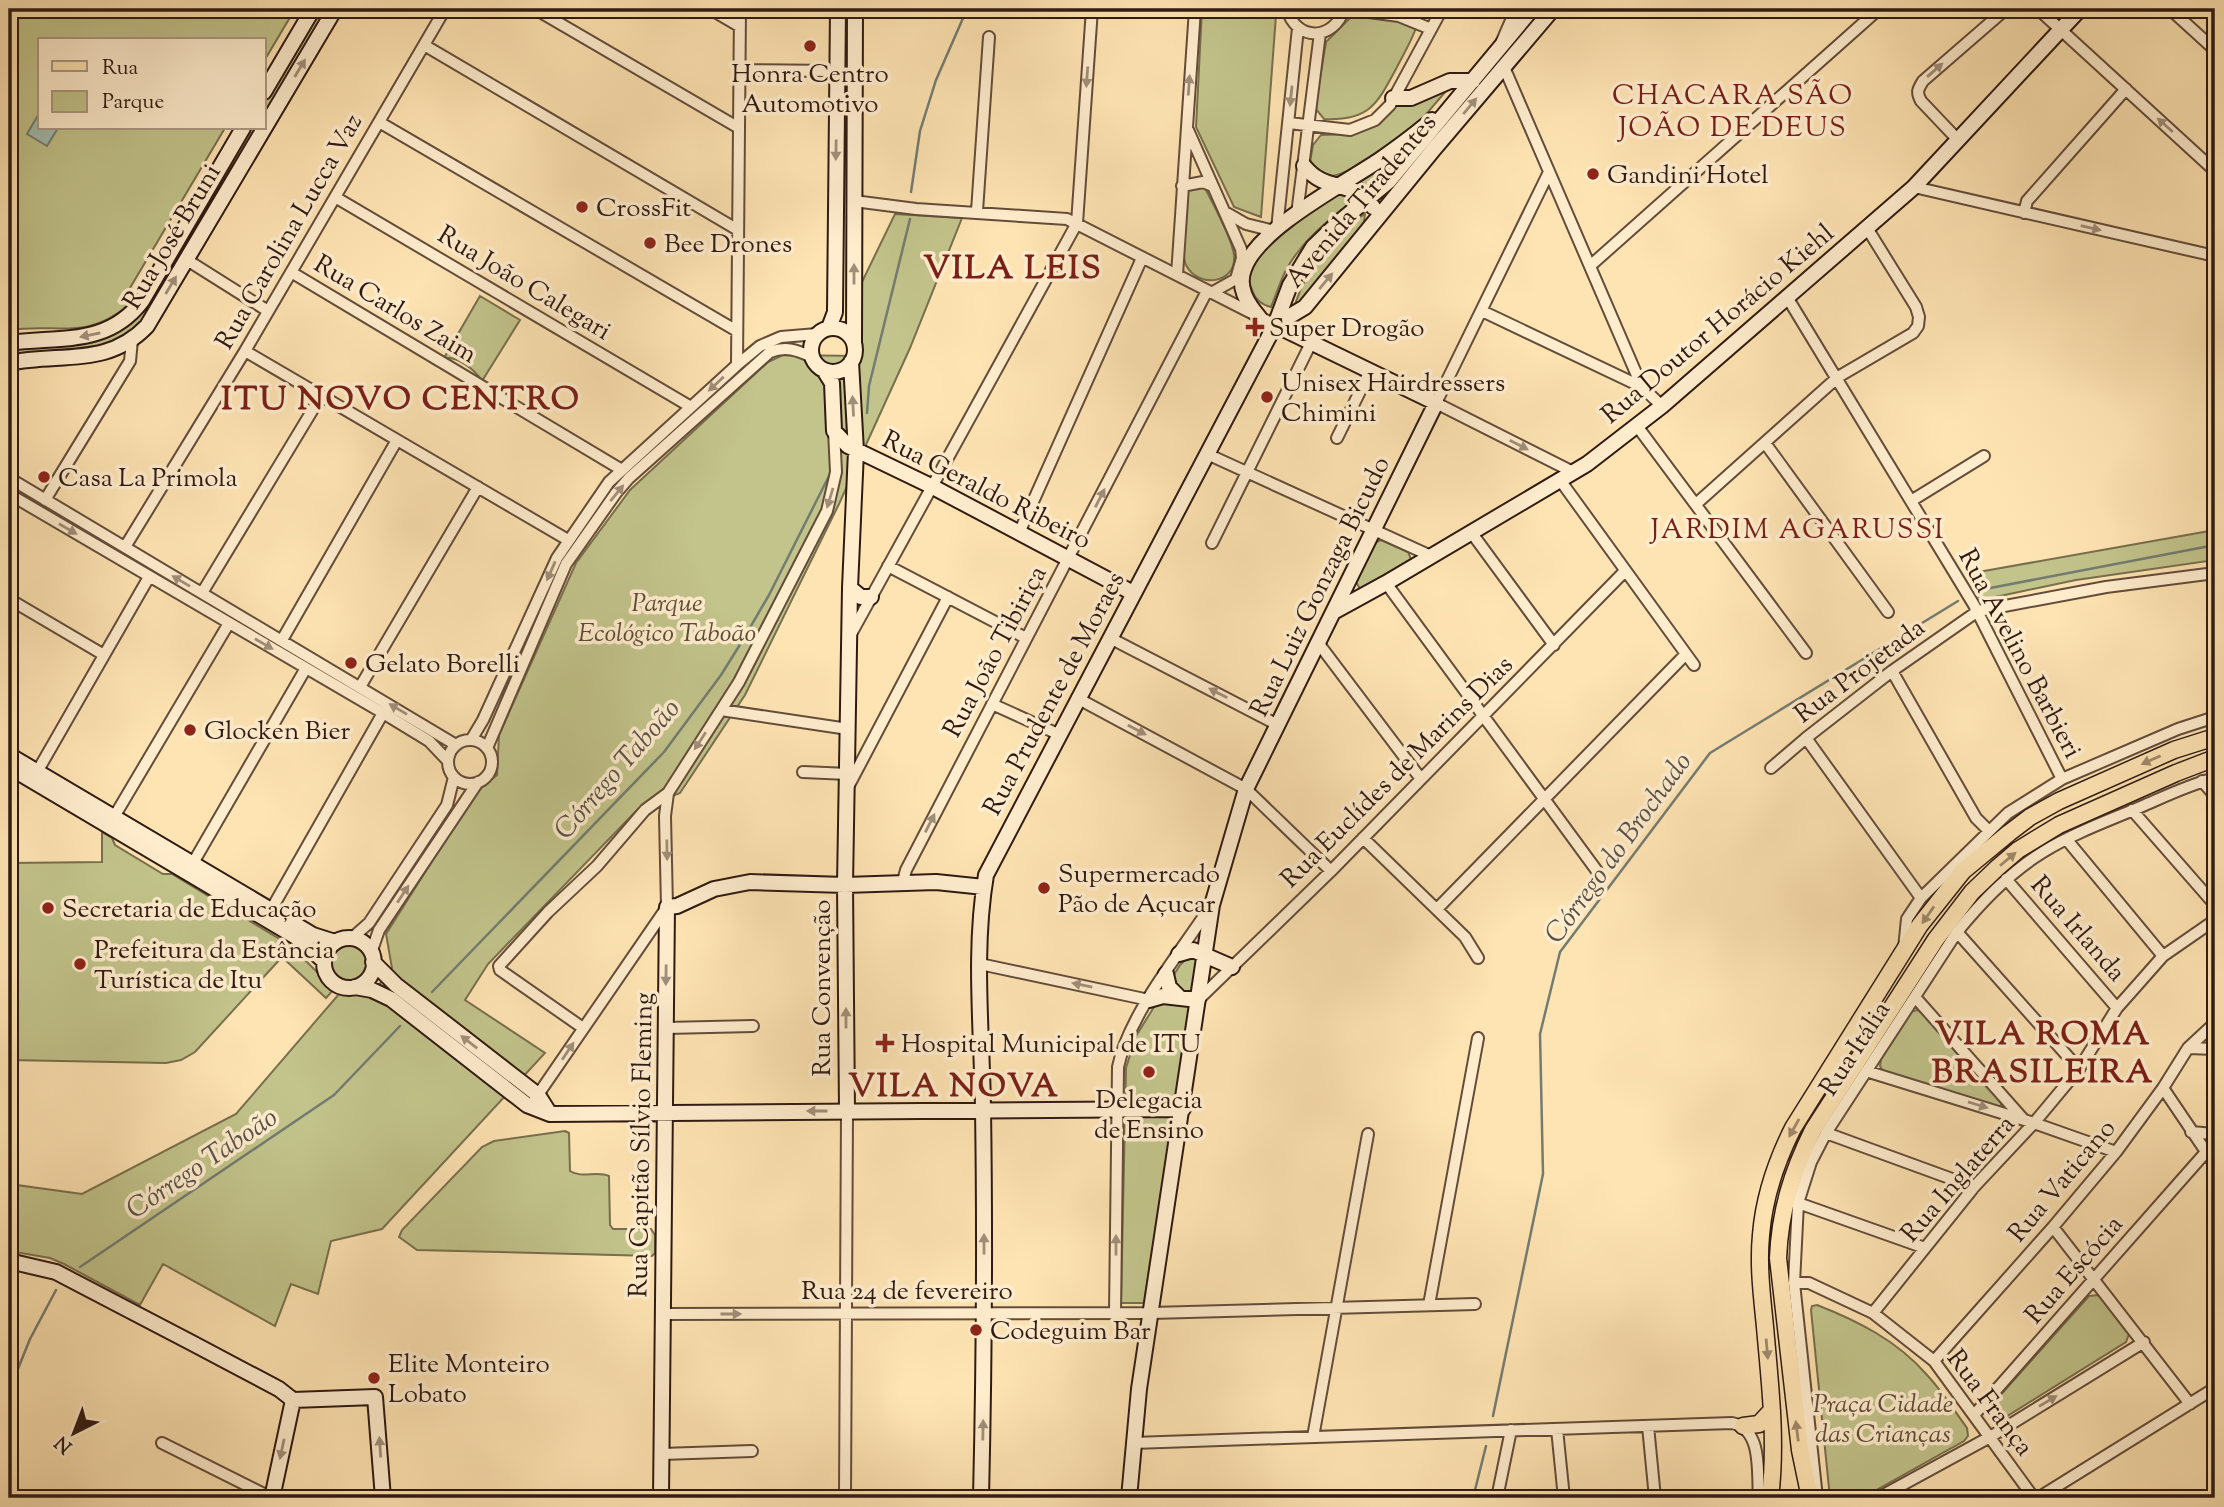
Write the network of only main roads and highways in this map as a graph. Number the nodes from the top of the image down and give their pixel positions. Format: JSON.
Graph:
{"nodes":[{"id":1,"x":2215,"y":737,"type":"edge"},
{"id":2,"x":2215,"y":758,"type":"edge"},
{"id":3,"x":1772,"y":1410,"type":"junction"},
{"id":4,"x":1743,"y":1426,"type":"road end"},
{"id":5,"x":1770,"y":1498,"type":"edge"},
{"id":6,"x":1810,"y":1498,"type":"edge"}],
"edges":[{"from":1,"to":3,"type":"main road","one_way":true},
{"from":6,"to":2,"type":"main road","one_way":true},
{"from":3,"to":4,"type":"main road"},
{"from":3,"to":5,"type":"main road"}]}
